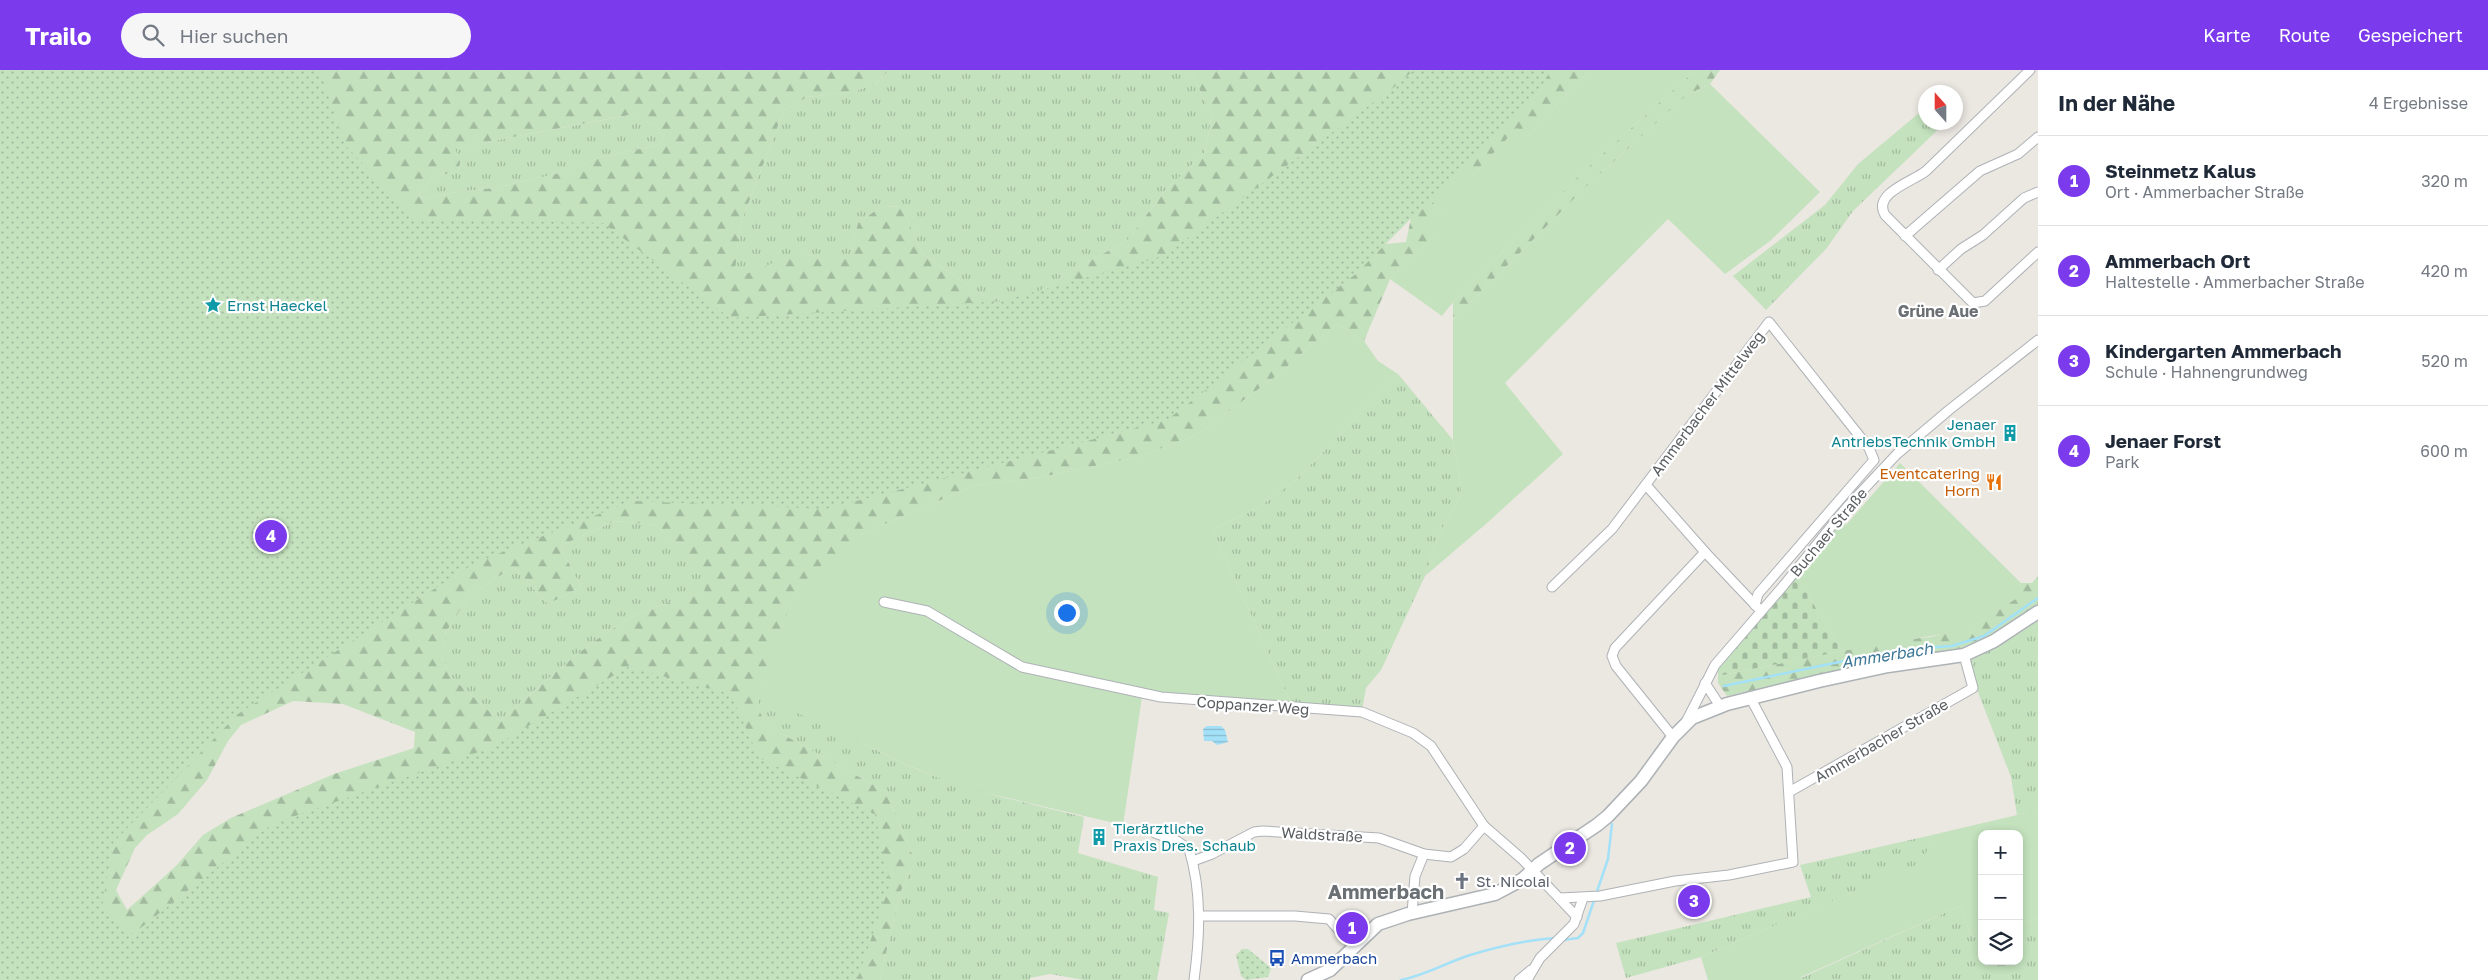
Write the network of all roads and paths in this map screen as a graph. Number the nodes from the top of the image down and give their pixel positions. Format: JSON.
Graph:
{"nodes":[{"id":1,"x":2030,"y":70,"type":"edge"},
{"id":2,"x":2038,"y":137,"type":"edge"},
{"id":3,"x":2038,"y":192,"type":"edge"},
{"id":4,"x":1905,"y":236,"type":"junction"},
{"id":5,"x":2038,"y":252,"type":"edge"},
{"id":6,"x":1938,"y":270,"type":"junction"},
{"id":7,"x":1769,"y":322,"type":"joint"},
{"id":8,"x":2038,"y":340,"type":"edge"},
{"id":9,"x":1646,"y":485,"type":"junction"},
{"id":10,"x":1705,"y":552,"type":"junction"},
{"id":11,"x":1552,"y":587,"type":"dead end"},
{"id":12,"x":884,"y":602,"type":"dead end"},
{"id":13,"x":1758,"y":608,"type":"junction"},
{"id":14,"x":2038,"y":612,"type":"edge"},
{"id":15,"x":1964,"y":655,"type":"junction"},
{"id":16,"x":1705,"y":683,"type":"junction"},
{"id":17,"x":1750,"y":698,"type":"junction"},
{"id":18,"x":1720,"y":706,"type":"junction"},
{"id":19,"x":1685,"y":724,"type":"junction"},
{"id":20,"x":1673,"y":737,"type":"junction"},
{"id":21,"x":1789,"y":792,"type":"junction"},
{"id":22,"x":1484,"y":826,"type":"junction"},
{"id":23,"x":1155,"y":833,"type":"dead end"},
{"id":24,"x":1424,"y":854,"type":"junction"},
{"id":25,"x":1193,"y":861,"type":"junction"},
{"id":26,"x":1531,"y":871,"type":"junction"},
{"id":27,"x":1560,"y":898,"type":"junction"},
{"id":28,"x":1586,"y":898,"type":"junction"},
{"id":29,"x":1412,"y":913,"type":"junction"},
{"id":30,"x":1199,"y":916,"type":"junction"},
{"id":31,"x":1577,"y":917,"type":"junction"},
{"id":32,"x":1354,"y":947,"type":"junction"},
{"id":33,"x":1533,"y":968,"type":"junction"},
{"id":34,"x":1194,"y":980,"type":"edge"},
{"id":35,"x":1308,"y":980,"type":"edge"},
{"id":36,"x":1519,"y":980,"type":"edge"},
{"id":37,"x":1527,"y":980,"type":"edge"}],
"edges":[{"from":1,"to":4,"type":"street"},
{"from":2,"to":4,"type":"street"},
{"from":3,"to":6,"type":"street"},
{"from":4,"to":6,"type":"street"},
{"from":5,"to":6,"type":"street"},
{"from":7,"to":9,"type":"street","name":"Ammerbacher Mittelweg"},
{"from":7,"to":13,"type":"street","name":"Buchaer Straße"},
{"from":8,"to":13,"type":"street","name":"Buchaer Straße"},
{"from":9,"to":10,"type":"street","name":"Ammerbacher Mittelweg"},
{"from":9,"to":11,"type":"street","name":"Ammerbacher Mittelweg"},
{"from":10,"to":13,"type":"street","name":"Ammerbacher Mittelweg"},
{"from":10,"to":20,"type":"street"},
{"from":12,"to":22,"type":"street","name":"Coppanzer Weg"},
{"from":13,"to":16,"type":"street","name":"Buchaer Straße"},
{"from":14,"to":15,"type":"main road"},
{"from":15,"to":17,"type":"main road"},
{"from":15,"to":21,"type":"street","name":"Ammerbacher Straße"},
{"from":16,"to":18,"type":"street"},
{"from":16,"to":19,"type":"street","name":"Buchaer Straße"},
{"from":17,"to":18,"type":"main road"},
{"from":17,"to":21,"type":"street"},
{"from":18,"to":19,"type":"main road"},
{"from":19,"to":20,"type":"main road"},
{"from":20,"to":26,"type":"main road"},
{"from":21,"to":28,"type":"street"},
{"from":22,"to":24,"type":"street","name":"Waldstraße"},
{"from":22,"to":26,"type":"street","name":"Coppanzer Weg"},
{"from":23,"to":25,"type":"street"},
{"from":24,"to":25,"type":"street","name":"Waldstraße"},
{"from":24,"to":29,"type":"street"},
{"from":25,"to":30,"type":"street"},
{"from":26,"to":27,"type":"street","name":"Coppanzer Weg"},
{"from":26,"to":29,"type":"main road"},
{"from":27,"to":28,"type":"street"},
{"from":27,"to":31,"type":"street","name":"Coppanzer Weg"},
{"from":28,"to":31,"type":"street"},
{"from":29,"to":32,"type":"main road"},
{"from":30,"to":32,"type":"street"},
{"from":30,"to":34,"type":"street"},
{"from":31,"to":33,"type":"street"},
{"from":32,"to":35,"type":"main road"},
{"from":33,"to":36,"type":"street"},
{"from":33,"to":37,"type":"street"}]}
